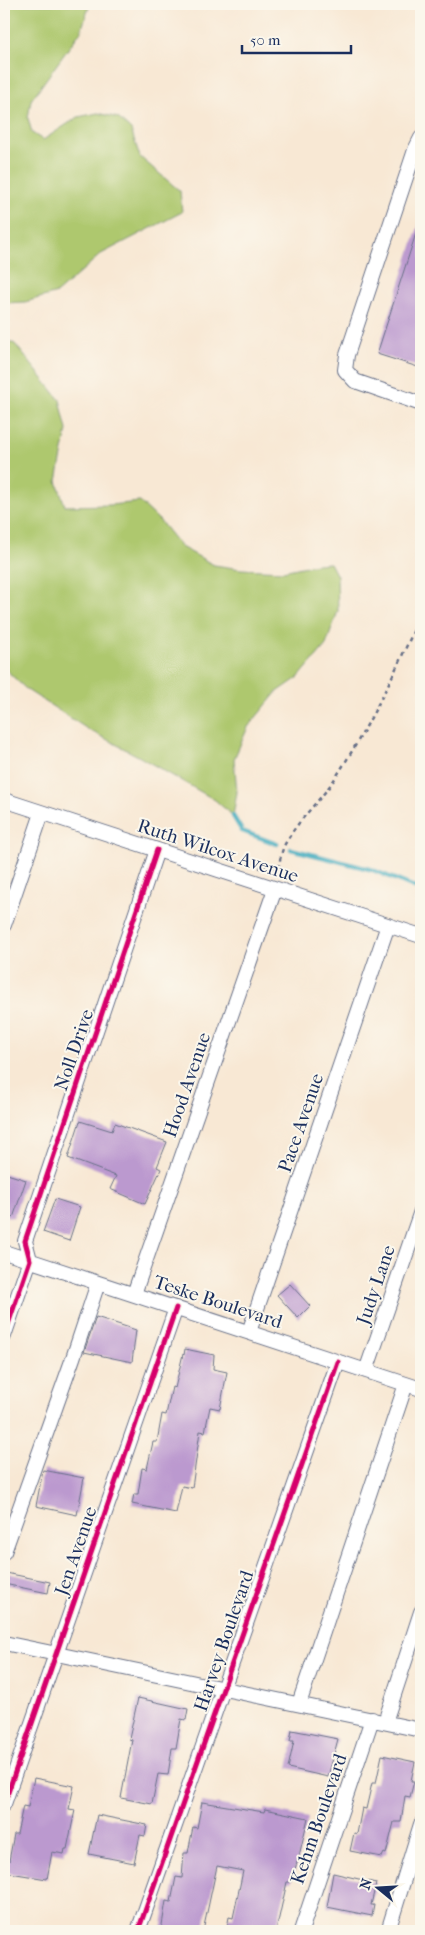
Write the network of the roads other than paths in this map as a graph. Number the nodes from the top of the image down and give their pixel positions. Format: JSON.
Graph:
{"nodes":[{"id":1,"x":421,"y":138,"type":"edge"},
{"id":2,"x":421,"y":404,"type":"edge"},
{"id":3,"x":4,"y":800,"type":"edge"},
{"id":4,"x":42,"y":813,"type":"junction"},
{"id":5,"x":157,"y":850,"type":"junction"},
{"id":6,"x":275,"y":889,"type":"junction"},
{"id":7,"x":4,"y":925,"type":"edge"},
{"id":8,"x":388,"y":925,"type":"junction"},
{"id":9,"x":421,"y":936,"type":"edge"},
{"id":10,"x":421,"y":1211,"type":"edge"},
{"id":11,"x":4,"y":1252,"type":"edge"},
{"id":12,"x":30,"y":1260,"type":"junction"},
{"id":13,"x":98,"y":1283,"type":"junction"},
{"id":14,"x":134,"y":1294,"type":"junction"},
{"id":15,"x":176,"y":1308,"type":"junction"},
{"id":16,"x":249,"y":1332,"type":"junction"},
{"id":17,"x":4,"y":1336,"type":"edge"},
{"id":18,"x":338,"y":1362,"type":"junction"},
{"id":19,"x":366,"y":1371,"type":"junction"},
{"id":20,"x":406,"y":1384,"type":"junction"},
{"id":21,"x":421,"y":1389,"type":"edge"},
{"id":22,"x":4,"y":1552,"type":"edge"},
{"id":23,"x":421,"y":1612,"type":"edge"},
{"id":24,"x":4,"y":1643,"type":"edge"},
{"id":25,"x":56,"y":1654,"type":"junction"},
{"id":26,"x":224,"y":1688,"type":"junction"},
{"id":27,"x":299,"y":1704,"type":"junction"},
{"id":28,"x":379,"y":1720,"type":"junction"},
{"id":29,"x":421,"y":1730,"type":"edge"},
{"id":30,"x":4,"y":1804,"type":"edge"},
{"id":31,"x":421,"y":1824,"type":"edge"},
{"id":32,"x":138,"y":1931,"type":"edge"},
{"id":33,"x":301,"y":1931,"type":"edge"},
{"id":34,"x":388,"y":1931,"type":"edge"}],
"edges":[{"from":1,"to":2,"type":"street"},
{"from":3,"to":4,"type":"street","name":"Ruth Wilcox Avenue"},
{"from":4,"to":5,"type":"street","name":"Ruth Wilcox Avenue"},
{"from":4,"to":7,"type":"street"},
{"from":5,"to":6,"type":"street","name":"Ruth Wilcox Avenue"},
{"from":5,"to":12,"type":"street","name":"Noll Drive"},
{"from":6,"to":8,"type":"street","name":"Ruth Wilcox Avenue"},
{"from":6,"to":14,"type":"street","name":"Hood Avenue"},
{"from":8,"to":9,"type":"street","name":"Ruth Wilcox Avenue"},
{"from":8,"to":16,"type":"street","name":"Pace Avenue"},
{"from":10,"to":19,"type":"street","name":"Judy Lane"},
{"from":11,"to":12,"type":"street","name":"Teske Boulevard"},
{"from":12,"to":13,"type":"street","name":"Teske Boulevard"},
{"from":12,"to":17,"type":"street"},
{"from":13,"to":14,"type":"street","name":"Teske Boulevard"},
{"from":13,"to":22,"type":"street"},
{"from":14,"to":15,"type":"street","name":"Teske Boulevard"},
{"from":15,"to":16,"type":"street","name":"Teske Boulevard"},
{"from":15,"to":25,"type":"street","name":"Jen Avenue"},
{"from":16,"to":18,"type":"street","name":"Teske Boulevard"},
{"from":18,"to":19,"type":"street","name":"Teske Boulevard"},
{"from":18,"to":26,"type":"street","name":"Harvey Boulevard"},
{"from":19,"to":20,"type":"street","name":"Teske Boulevard"},
{"from":20,"to":21,"type":"street","name":"Teske Boulevard"},
{"from":20,"to":27,"type":"street"},
{"from":23,"to":28,"type":"street","name":"Kehm Boulevard"},
{"from":24,"to":25,"type":"street"},
{"from":25,"to":26,"type":"street"},
{"from":25,"to":30,"type":"street","name":"Jen Avenue"},
{"from":26,"to":27,"type":"street"},
{"from":26,"to":32,"type":"street","name":"Harvey Boulevard"},
{"from":27,"to":28,"type":"street"},
{"from":28,"to":29,"type":"street"},
{"from":28,"to":33,"type":"street","name":"Kehm Boulevard"},
{"from":31,"to":34,"type":"street"}]}
